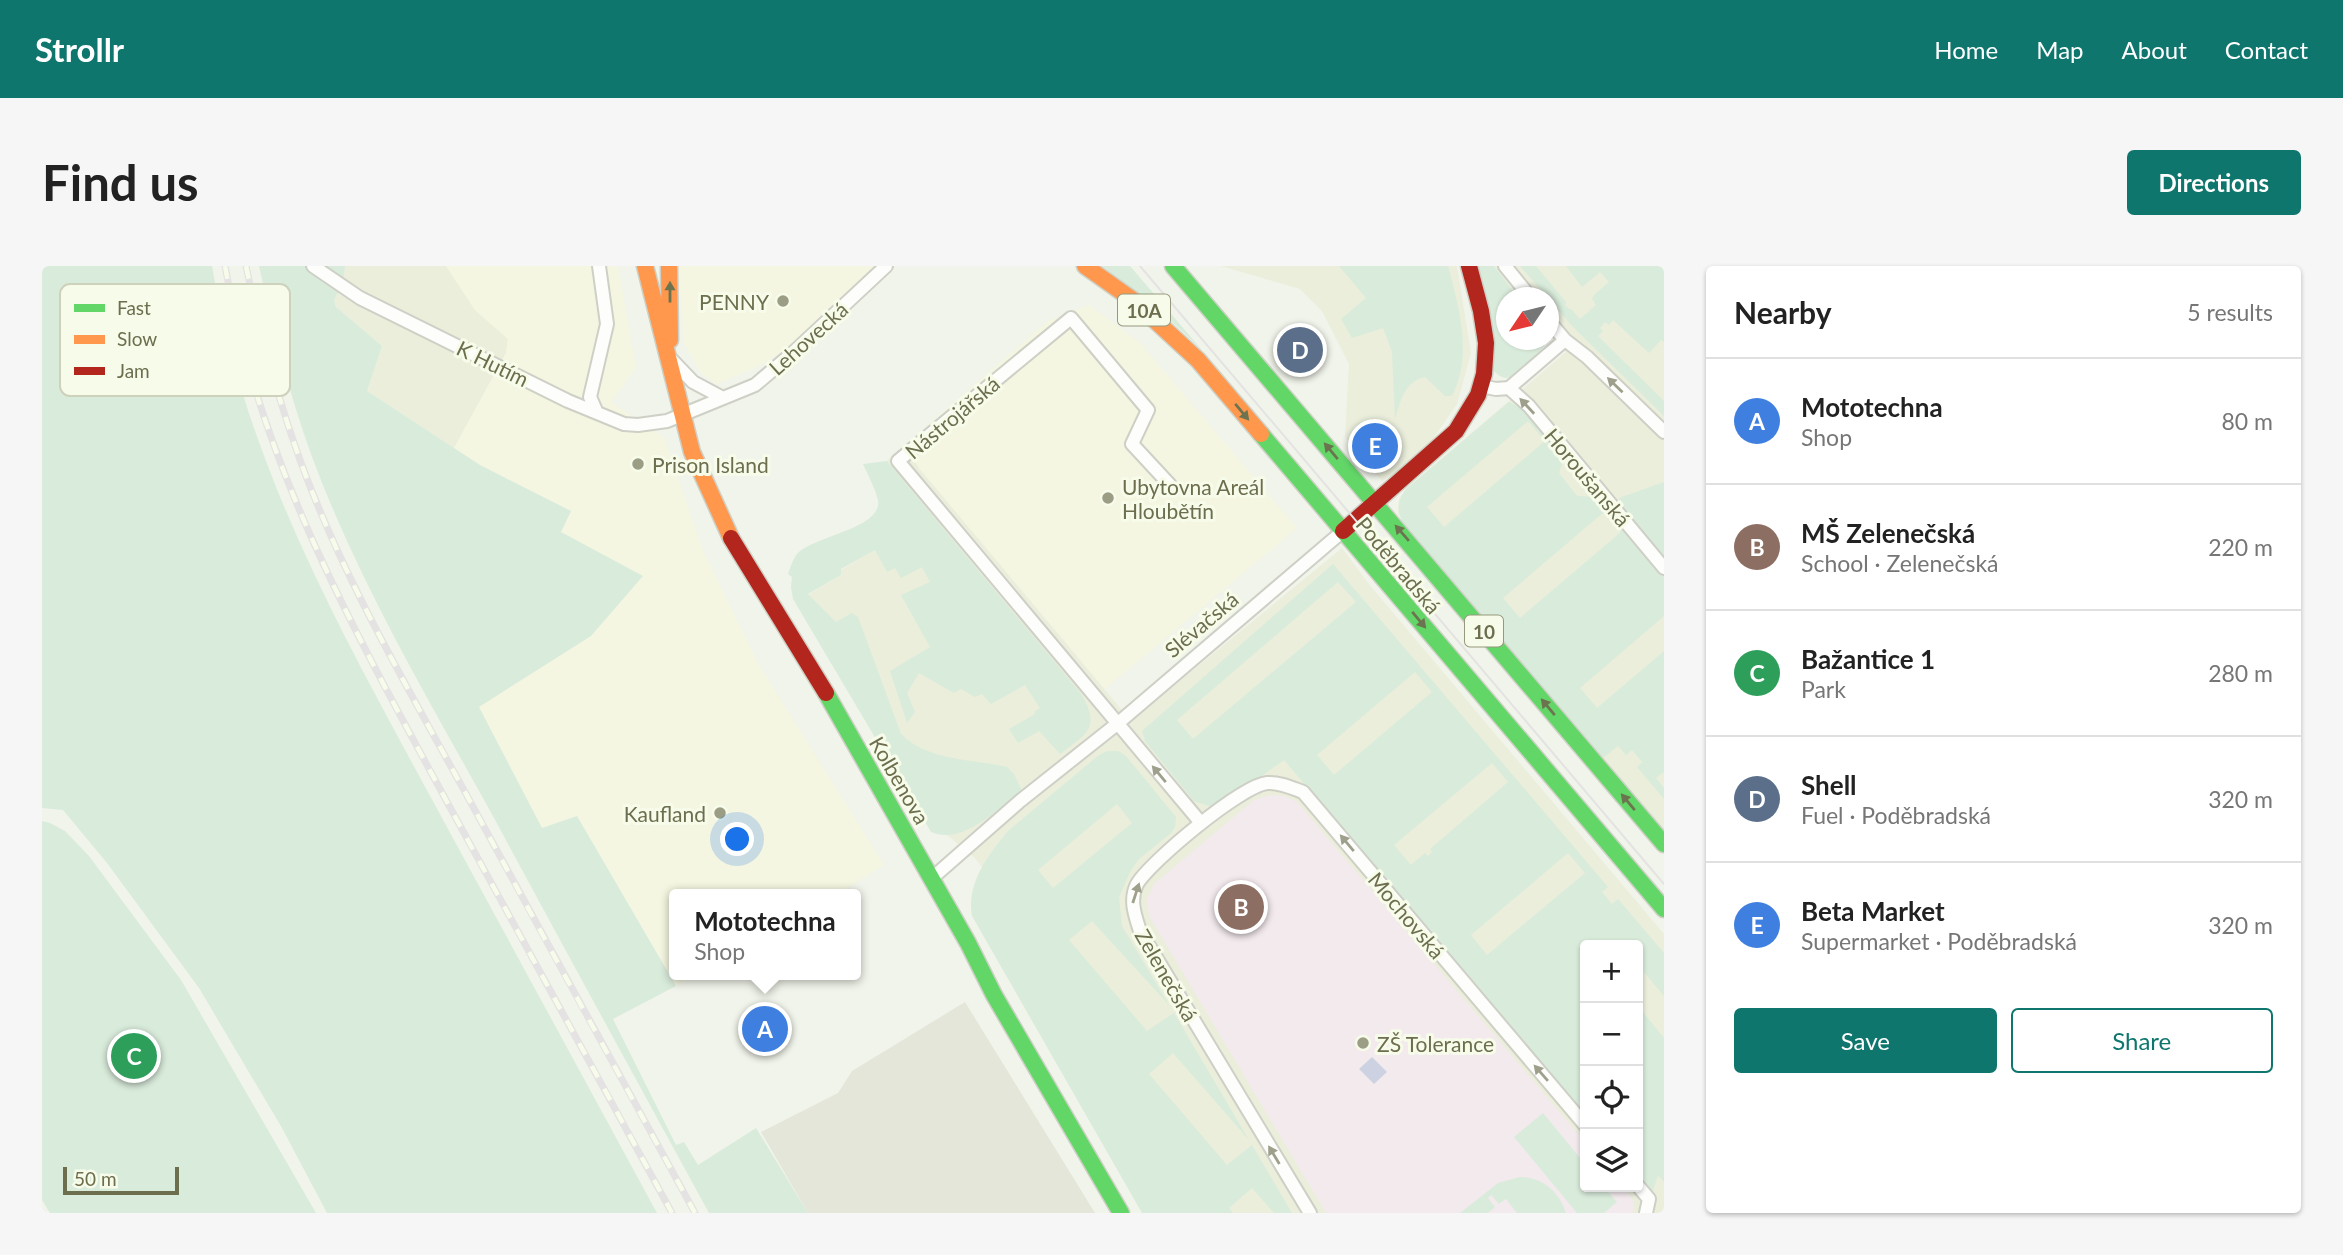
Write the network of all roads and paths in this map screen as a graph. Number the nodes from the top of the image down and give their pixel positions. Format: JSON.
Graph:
{"nodes":[{"id":1,"x":313,"y":266,"type":"edge"},
{"id":2,"x":599,"y":266,"type":"edge"},
{"id":3,"x":645,"y":266,"type":"edge"},
{"id":4,"x":669,"y":266,"type":"edge"},
{"id":5,"x":886,"y":266,"type":"edge"},
{"id":6,"x":1085,"y":266,"type":"edge"},
{"id":7,"x":1173,"y":266,"type":"edge"},
{"id":8,"x":1469,"y":266,"type":"edge"},
{"id":9,"x":1506,"y":266,"type":"edge"},
{"id":10,"x":1522,"y":287,"type":"edge"},
{"id":11,"x":1559,"y":332,"type":"edge"},
{"id":12,"x":1565,"y":340,"type":"junction"},
{"id":13,"x":669,"y":357,"type":"junction"},
{"id":14,"x":1198,"y":360,"type":"joint"},
{"id":15,"x":1481,"y":386,"type":"junction"},
{"id":16,"x":1509,"y":388,"type":"junction"},
{"id":17,"x":723,"y":398,"type":"junction"},
{"id":18,"x":597,"y":413,"type":"junction"},
{"id":19,"x":681,"y":414,"type":"junction"},
{"id":20,"x":1664,"y":432,"type":"edge"},
{"id":21,"x":1170,"y":485,"type":"dead end"},
{"id":22,"x":1375,"y":503,"type":"junction"},
{"id":23,"x":1343,"y":531,"type":"junction"},
{"id":24,"x":1664,"y":568,"type":"edge"},
{"id":25,"x":1116,"y":724,"type":"junction"},
{"id":26,"x":1201,"y":823,"type":"junction"},
{"id":27,"x":1664,"y":844,"type":"edge"},
{"id":28,"x":931,"y":879,"type":"junction"},
{"id":29,"x":1664,"y":909,"type":"edge"},
{"id":30,"x":1580,"y":1119,"type":"edge"},
{"id":31,"x":1643,"y":1192,"type":"edge"},
{"id":32,"x":1121,"y":1213,"type":"edge"},
{"id":33,"x":1310,"y":1213,"type":"edge"},
{"id":34,"x":1646,"y":1213,"type":"edge"}],
"edges":[{"from":1,"to":18,"type":"street","name":"K Hutím"},
{"from":2,"to":18,"type":"street"},
{"from":3,"to":13,"type":"main road"},
{"from":13,"to":4,"type":"main road","one_way":true},
{"from":5,"to":17,"type":"street","name":"Lehovecká"},
{"from":6,"to":14,"type":"main road","name":"Poděbradská","number":"10A"},
{"from":22,"to":7,"type":"main road","name":"Poděbradská","number":"10","one_way":true},
{"from":8,"to":15,"type":"main road","name":"Slévačská"},
{"from":9,"to":10,"type":"street"},
{"from":11,"to":12,"type":"street"},
{"from":12,"to":16,"type":"street"},
{"from":20,"to":12,"type":"street","one_way":true},
{"from":13,"to":17,"type":"street"},
{"from":13,"to":19,"type":"main road","name":"Kolbenova"},
{"from":14,"to":23,"type":"main road","name":"Poděbradská","number":"10","one_way":true},
{"from":15,"to":16,"type":"street"},
{"from":15,"to":22,"type":"main road","name":"Slévačská"},
{"from":24,"to":16,"type":"street","name":"Horoušanská","one_way":true},
{"from":17,"to":19,"type":"street","name":"Lehovecká"},
{"from":18,"to":19,"type":"street","name":"K Hutím"},
{"from":19,"to":28,"type":"main road","name":"Kolbenova"},
{"from":21,"to":25,"type":"street","name":"Nástrojářská"},
{"from":22,"to":23,"type":"main road","name":"Slévačská"},
{"from":27,"to":22,"type":"main road","name":"Poděbradská","number":"10","one_way":true},
{"from":23,"to":25,"type":"street","name":"Slévačská"},
{"from":23,"to":29,"type":"main road","name":"Poděbradská","number":"10","one_way":true},
{"from":26,"to":25,"type":"street","one_way":true},
{"from":25,"to":28,"type":"street","name":"Slévačská"},
{"from":30,"to":26,"type":"street","name":"Mochovská","one_way":true},
{"from":33,"to":26,"type":"street","name":"Zelenečská","one_way":true},
{"from":28,"to":32,"type":"main road","name":"Kolbenova"},
{"from":31,"to":34,"type":"street"}]}
